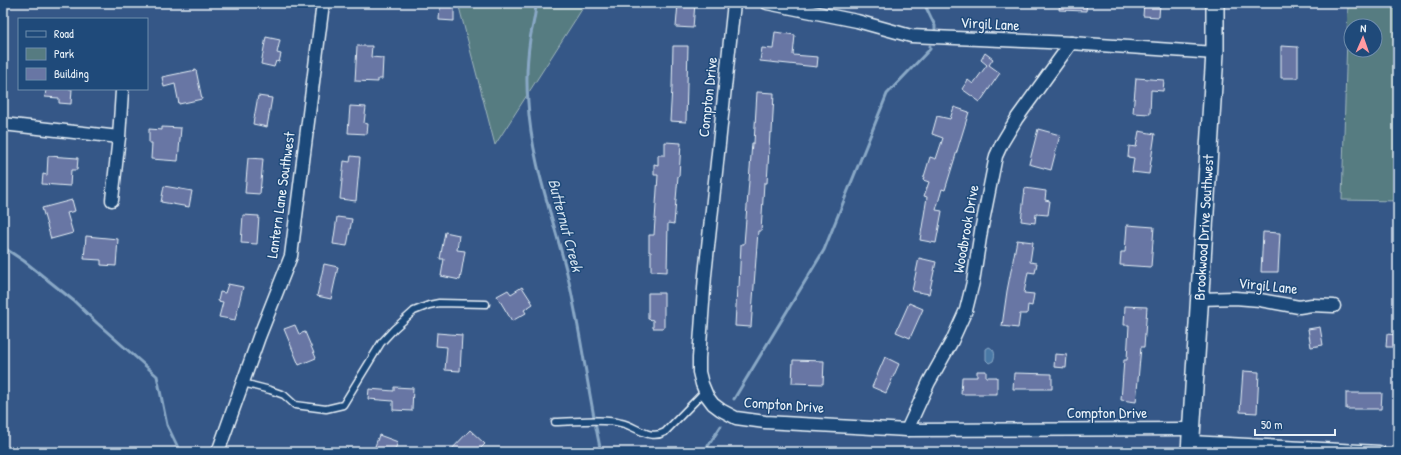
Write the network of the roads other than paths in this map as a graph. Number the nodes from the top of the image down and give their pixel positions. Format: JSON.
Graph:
{"nodes":[{"id":1,"x":323,"y":3,"type":"edge"},
{"id":2,"x":734,"y":3,"type":"edge"},
{"id":3,"x":767,"y":3,"type":"edge"},
{"id":4,"x":1215,"y":3,"type":"edge"},
{"id":5,"x":1071,"y":43,"type":"junction"},
{"id":6,"x":1215,"y":53,"type":"junction"},
{"id":7,"x":122,"y":91,"type":"dead end"},
{"id":8,"x":3,"y":124,"type":"edge"},
{"id":9,"x":119,"y":137,"type":"junction"},
{"id":10,"x":112,"y":200,"type":"dead end"},
{"id":11,"x":1199,"y":299,"type":"junction"},
{"id":12,"x":486,"y":304,"type":"dead end"},
{"id":13,"x":1334,"y":306,"type":"dead end"},
{"id":14,"x":243,"y":383,"type":"junction"},
{"id":15,"x":705,"y":391,"type":"junction"},
{"id":16,"x":555,"y":422,"type":"dead end"},
{"id":17,"x":907,"y":430,"type":"junction"},
{"id":18,"x":1191,"y":441,"type":"edge"},
{"id":19,"x":218,"y":452,"type":"edge"},
{"id":20,"x":1379,"y":452,"type":"edge"}],
"edges":[{"from":1,"to":14,"type":"street","name":"Lantern Lane Southwest"},
{"from":2,"to":15,"type":"street","name":"Compton Drive"},
{"from":3,"to":5,"type":"street","name":"Virgil Lane"},
{"from":4,"to":6,"type":"street","name":"Brookwood Drive Southwest"},
{"from":5,"to":6,"type":"street","name":"Virgil Lane"},
{"from":5,"to":17,"type":"street","name":"Woodbrook Drive"},
{"from":6,"to":11,"type":"street","name":"Brookwood Drive Southwest"},
{"from":7,"to":9,"type":"street"},
{"from":8,"to":9,"type":"street"},
{"from":9,"to":10,"type":"street"},
{"from":11,"to":13,"type":"street","name":"Virgil Lane"},
{"from":11,"to":18,"type":"street","name":"Brookwood Drive Southwest"},
{"from":12,"to":14,"type":"lane"},
{"from":14,"to":19,"type":"street","name":"Lantern Lane Southwest"},
{"from":15,"to":16,"type":"lane"},
{"from":15,"to":17,"type":"street","name":"Compton Drive"},
{"from":17,"to":18,"type":"street","name":"Compton Drive"},
{"from":18,"to":20,"type":"street","name":"Compton Drive"}]}
